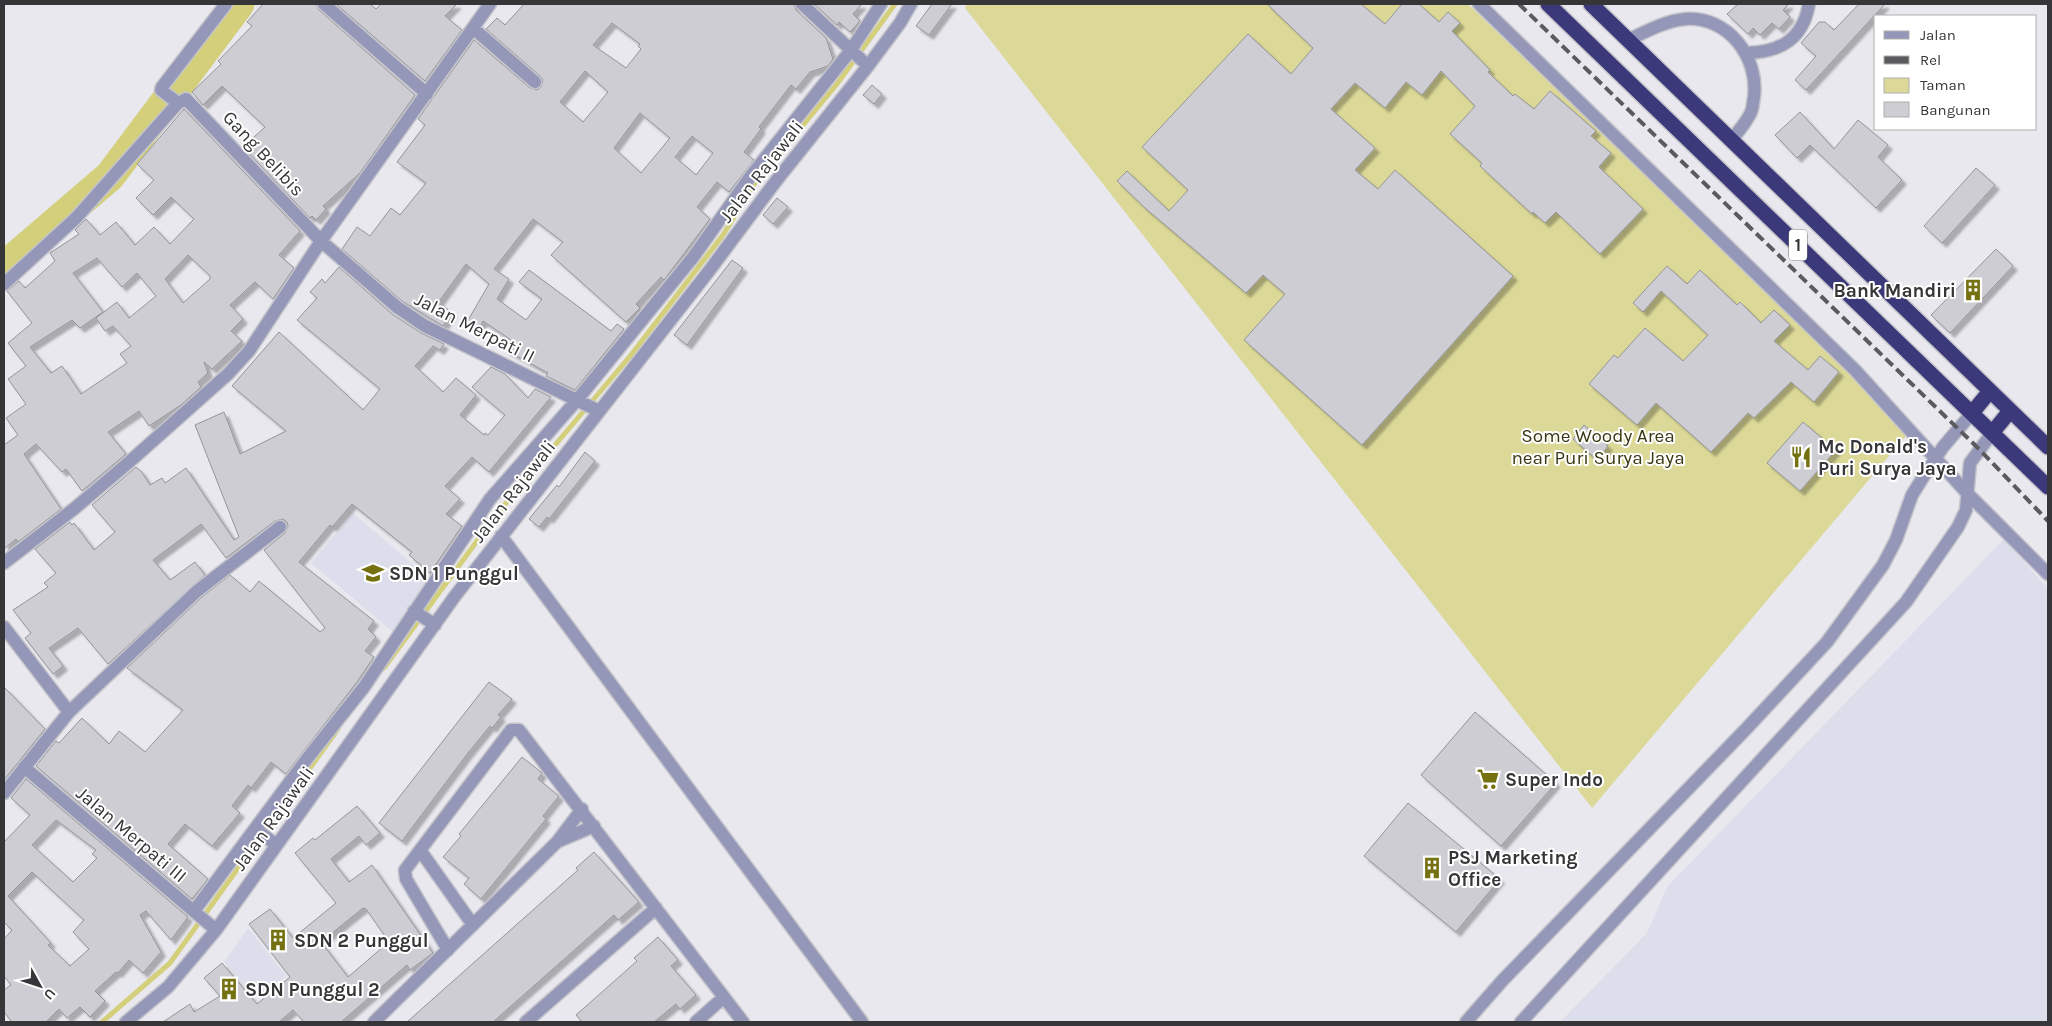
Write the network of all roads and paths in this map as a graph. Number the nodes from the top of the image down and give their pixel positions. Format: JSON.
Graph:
{"nodes":[{"id":1,"x":226,"y":4,"type":"edge"},
{"id":2,"x":324,"y":4,"type":"edge"},
{"id":3,"x":490,"y":4,"type":"edge"},
{"id":4,"x":802,"y":4,"type":"edge"},
{"id":5,"x":881,"y":4,"type":"edge"},
{"id":6,"x":911,"y":4,"type":"edge"},
{"id":7,"x":1479,"y":4,"type":"edge"},
{"id":8,"x":1548,"y":4,"type":"edge"},
{"id":9,"x":1591,"y":4,"type":"edge"},
{"id":10,"x":1808,"y":4,"type":"edge"},
{"id":11,"x":473,"y":28,"type":"junction"},
{"id":12,"x":1628,"y":40,"type":"junction"},
{"id":13,"x":852,"y":52,"type":"junction"},
{"id":14,"x":1747,"y":54,"type":"junction"},
{"id":15,"x":867,"y":65,"type":"junction"},
{"id":16,"x":535,"y":82,"type":"dead end"},
{"id":17,"x":427,"y":94,"type":"junction"},
{"id":18,"x":172,"y":100,"type":"junction"},
{"id":19,"x":1732,"y":140,"type":"junction"},
{"id":20,"x":321,"y":241,"type":"junction"},
{"id":21,"x":4,"y":284,"type":"edge"},
{"id":22,"x":1990,"y":391,"type":"junction"},
{"id":23,"x":579,"y":401,"type":"junction"},
{"id":24,"x":596,"y":409,"type":"junction"},
{"id":25,"x":2010,"y":411,"type":"junction"},
{"id":26,"x":1972,"y":413,"type":"junction"},
{"id":27,"x":1992,"y":433,"type":"junction"},
{"id":28,"x":2048,"y":447,"type":"edge"},
{"id":29,"x":1936,"y":458,"type":"junction"},
{"id":30,"x":2048,"y":487,"type":"edge"},
{"id":31,"x":1967,"y":494,"type":"junction"},
{"id":32,"x":280,"y":527,"type":"dead end"},
{"id":33,"x":501,"y":536,"type":"junction"},
{"id":34,"x":4,"y":563,"type":"edge"},
{"id":35,"x":2048,"y":574,"type":"edge"},
{"id":36,"x":416,"y":612,"type":"junction"},
{"id":37,"x":432,"y":623,"type":"junction"},
{"id":38,"x":4,"y":627,"type":"edge"},
{"id":39,"x":69,"y":712,"type":"junction"},
{"id":40,"x":24,"y":767,"type":"junction"},
{"id":41,"x":4,"y":793,"type":"edge"},
{"id":42,"x":582,"y":810,"type":"junction"},
{"id":43,"x":594,"y":826,"type":"junction"},
{"id":44,"x":258,"y":830,"type":"junction"},
{"id":45,"x":557,"y":842,"type":"junction"},
{"id":46,"x":274,"y":843,"type":"junction"},
{"id":47,"x":420,"y":850,"type":"junction"},
{"id":48,"x":656,"y":908,"type":"junction"},
{"id":49,"x":196,"y":912,"type":"junction"},
{"id":50,"x":473,"y":925,"type":"junction"},
{"id":51,"x":211,"y":926,"type":"junction"},
{"id":52,"x":448,"y":950,"type":"junction"},
{"id":53,"x":724,"y":997,"type":"junction"},
{"id":54,"x":126,"y":1022,"type":"edge"},
{"id":55,"x":374,"y":1022,"type":"edge"},
{"id":56,"x":526,"y":1022,"type":"edge"},
{"id":57,"x":696,"y":1022,"type":"edge"},
{"id":58,"x":743,"y":1022,"type":"edge"},
{"id":59,"x":862,"y":1022,"type":"edge"},
{"id":60,"x":1466,"y":1022,"type":"edge"},
{"id":61,"x":1521,"y":1022,"type":"edge"}],
"edges":[{"from":1,"to":18,"type":"street"},
{"from":2,"to":17,"type":"street"},
{"from":3,"to":11,"type":"street"},
{"from":4,"to":13,"type":"street"},
{"from":5,"to":13,"type":"street"},
{"from":6,"to":15,"type":"street","name":"Jalan Rajawali"},
{"from":7,"to":29,"type":"street"},
{"from":8,"to":26,"type":"highway","number":"1"},
{"from":9,"to":12,"type":"highway","number":"1"},
{"from":10,"to":14,"type":"street"},
{"from":11,"to":16,"type":"street"},
{"from":11,"to":17,"type":"street"},
{"from":12,"to":14,"type":"street"},
{"from":12,"to":19,"type":"highway","number":"1"},
{"from":13,"to":15,"type":"street"},
{"from":13,"to":23,"type":"street"},
{"from":14,"to":19,"type":"street"},
{"from":15,"to":24,"type":"street","name":"Jalan Rajawali"},
{"from":17,"to":20,"type":"street"},
{"from":18,"to":20,"type":"street","name":"Gang Belibis"},
{"from":18,"to":21,"type":"street"},
{"from":19,"to":22,"type":"highway","number":"1"},
{"from":20,"to":23,"type":"street","name":"Jalan Merpati II"},
{"from":20,"to":34,"type":"street"},
{"from":22,"to":25,"type":"highway","number":"1"},
{"from":22,"to":26,"type":"highway"},
{"from":23,"to":24,"type":"street","name":"Jalan Merpati II"},
{"from":23,"to":36,"type":"street"},
{"from":24,"to":33,"type":"street","name":"Jalan Rajawali"},
{"from":25,"to":27,"type":"highway"},
{"from":25,"to":28,"type":"highway","number":"1"},
{"from":26,"to":27,"type":"highway","number":"1"},
{"from":26,"to":29,"type":"street"},
{"from":27,"to":30,"type":"highway","number":"1"},
{"from":27,"to":31,"type":"street"},
{"from":29,"to":31,"type":"street"},
{"from":29,"to":60,"type":"street"},
{"from":31,"to":35,"type":"street"},
{"from":31,"to":61,"type":"street"},
{"from":32,"to":39,"type":"street"},
{"from":33,"to":37,"type":"street","name":"Jalan Rajawali"},
{"from":33,"to":59,"type":"street"},
{"from":36,"to":37,"type":"street"},
{"from":36,"to":44,"type":"street"},
{"from":37,"to":46,"type":"street","name":"Jalan Rajawali"},
{"from":38,"to":39,"type":"street"},
{"from":39,"to":40,"type":"street"},
{"from":40,"to":41,"type":"street"},
{"from":40,"to":49,"type":"street","name":"Jalan Merpati III"},
{"from":42,"to":43,"type":"street"},
{"from":42,"to":45,"type":"street"},
{"from":42,"to":47,"type":"street"},
{"from":43,"to":45,"type":"street"},
{"from":43,"to":48,"type":"street"},
{"from":44,"to":46,"type":"street"},
{"from":44,"to":49,"type":"street"},
{"from":45,"to":50,"type":"street"},
{"from":46,"to":51,"type":"street","name":"Jalan Rajawali"},
{"from":47,"to":50,"type":"street"},
{"from":47,"to":52,"type":"street"},
{"from":48,"to":53,"type":"street"},
{"from":48,"to":56,"type":"street"},
{"from":49,"to":51,"type":"street","name":"Jalan Merpati III"},
{"from":50,"to":52,"type":"street"},
{"from":51,"to":54,"type":"street","name":"Jalan Rajawali"},
{"from":52,"to":55,"type":"street"},
{"from":53,"to":57,"type":"street"},
{"from":53,"to":58,"type":"street"}]}
